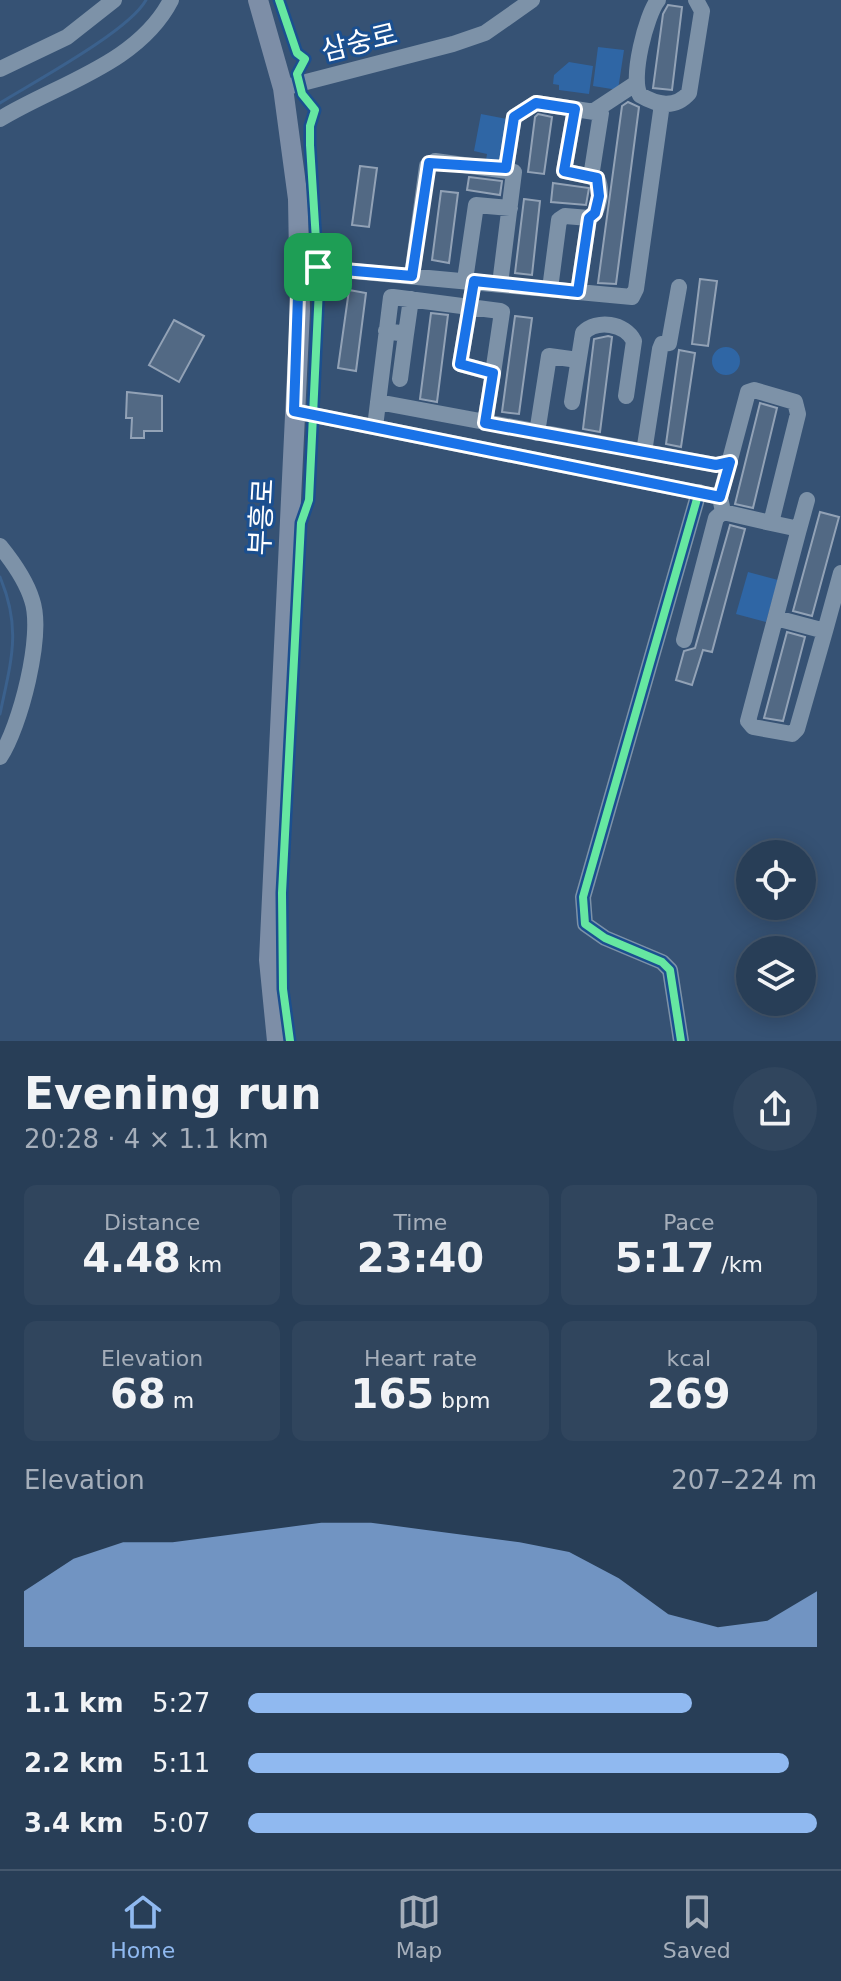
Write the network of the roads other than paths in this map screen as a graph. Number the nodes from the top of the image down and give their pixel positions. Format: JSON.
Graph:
{"nodes":[{"id":1,"x":114,"y":0,"type":"edge"},
{"id":2,"x":171,"y":0,"type":"edge"},
{"id":3,"x":258,"y":0,"type":"edge"},
{"id":4,"x":532,"y":0,"type":"edge"},
{"id":5,"x":658,"y":0,"type":"edge"},
{"id":6,"x":696,"y":0,"type":"edge"},
{"id":7,"x":0,"y":69,"type":"edge"},
{"id":8,"x":635,"y":84,"type":"junction"},
{"id":9,"x":283,"y":88,"type":"junction"},
{"id":10,"x":662,"y":104,"type":"junction"},
{"id":11,"x":575,"y":109,"type":"junction"},
{"id":12,"x":594,"y":111,"type":"junction"},
{"id":13,"x":0,"y":119,"type":"edge"},
{"id":14,"x":506,"y":168,"type":"junction"},
{"id":15,"x":591,"y":177,"type":"junction"},
{"id":16,"x":510,"y":208,"type":"junction"},
{"id":17,"x":589,"y":218,"type":"junction"},
{"id":18,"x":299,"y":266,"type":"junction"},
{"id":19,"x":412,"y":276,"type":"junction"},
{"id":20,"x":470,"y":281,"type":"junction"},
{"id":21,"x":500,"y":284,"type":"junction"},
{"id":22,"x":679,"y":287,"type":"dead end"},
{"id":23,"x":550,"y":289,"type":"junction"},
{"id":24,"x":578,"y":292,"type":"junction"},
{"id":25,"x":411,"y":299,"type":"junction"},
{"id":26,"x":470,"y":307,"type":"junction"},
{"id":27,"x":386,"y":331,"type":"junction"},
{"id":28,"x":406,"y":334,"type":"junction"},
{"id":29,"x":634,"y":341,"type":"junction"},
{"id":30,"x":661,"y":345,"type":"junction"},
{"id":31,"x":578,"y":360,"type":"junction"},
{"id":32,"x":493,"y":373,"type":"junction"},
{"id":33,"x":400,"y":379,"type":"dead end"},
{"id":34,"x":626,"y":396,"type":"dead end"},
{"id":35,"x":378,"y":402,"type":"junction"},
{"id":36,"x":572,"y":402,"type":"dead end"},
{"id":37,"x":294,"y":411,"type":"junction"},
{"id":38,"x":485,"y":423,"type":"junction"},
{"id":39,"x":375,"y":427,"type":"junction"},
{"id":40,"x":537,"y":433,"type":"junction"},
{"id":41,"x":644,"y":452,"type":"junction"},
{"id":42,"x":730,"y":462,"type":"junction"},
{"id":43,"x":699,"y":492,"type":"junction"},
{"id":44,"x":807,"y":500,"type":"dead end"},
{"id":45,"x":722,"y":504,"type":"junction"},
{"id":46,"x":771,"y":523,"type":"junction"},
{"id":47,"x":799,"y":529,"type":"junction"},
{"id":48,"x":0,"y":546,"type":"edge"},
{"id":49,"x":841,"y":573,"type":"edge"},
{"id":50,"x":776,"y":618,"type":"junction"},
{"id":51,"x":825,"y":631,"type":"junction"},
{"id":52,"x":684,"y":640,"type":"dead end"},
{"id":53,"x":0,"y":757,"type":"edge"},
{"id":54,"x":277,"y":1041,"type":"edge"},
{"id":55,"x":681,"y":1041,"type":"edge"}],
"edges":[{"from":1,"to":7,"type":"street"},
{"from":2,"to":13,"type":"street"},
{"from":3,"to":9,"type":"main road","name":"부흥로"},
{"from":4,"to":9,"type":"street","name":"삼숭로"},
{"from":5,"to":8,"type":"street"},
{"from":6,"to":10,"type":"street"},
{"from":8,"to":10,"type":"street"},
{"from":8,"to":12,"type":"street"},
{"from":9,"to":18,"type":"main road","name":"부흥로"},
{"from":10,"to":24,"type":"street"},
{"from":11,"to":12,"type":"street"},
{"from":11,"to":14,"type":"street"},
{"from":11,"to":15,"type":"street"},
{"from":12,"to":15,"type":"street"},
{"from":14,"to":16,"type":"street"},
{"from":14,"to":19,"type":"street"},
{"from":15,"to":17,"type":"street"},
{"from":16,"to":20,"type":"street"},
{"from":16,"to":21,"type":"street"},
{"from":17,"to":23,"type":"street"},
{"from":17,"to":24,"type":"street"},
{"from":18,"to":19,"type":"street"},
{"from":18,"to":37,"type":"main road","name":"부흥로"},
{"from":19,"to":20,"type":"street"},
{"from":20,"to":21,"type":"street"},
{"from":20,"to":26,"type":"street"},
{"from":21,"to":23,"type":"street"},
{"from":22,"to":30,"type":"street"},
{"from":23,"to":24,"type":"street"},
{"from":25,"to":26,"type":"street"},
{"from":25,"to":27,"type":"street"},
{"from":25,"to":28,"type":"street"},
{"from":26,"to":32,"type":"street"},
{"from":26,"to":32,"type":"street"},
{"from":27,"to":28,"type":"street"},
{"from":27,"to":35,"type":"street"},
{"from":28,"to":33,"type":"street"},
{"from":29,"to":30,"type":"street"},
{"from":29,"to":31,"type":"street"},
{"from":29,"to":34,"type":"street"},
{"from":30,"to":41,"type":"street"},
{"from":31,"to":36,"type":"street"},
{"from":31,"to":40,"type":"street"},
{"from":32,"to":38,"type":"street"},
{"from":35,"to":38,"type":"street"},
{"from":35,"to":39,"type":"street"},
{"from":37,"to":39,"type":"street"},
{"from":37,"to":54,"type":"main road","name":"부흥로"},
{"from":38,"to":40,"type":"street"},
{"from":39,"to":43,"type":"street"},
{"from":40,"to":41,"type":"street"},
{"from":41,"to":42,"type":"street"},
{"from":42,"to":45,"type":"street"},
{"from":42,"to":46,"type":"street"},
{"from":43,"to":45,"type":"street"},
{"from":43,"to":55,"type":"street"},
{"from":44,"to":47,"type":"street"},
{"from":45,"to":46,"type":"street"},
{"from":45,"to":52,"type":"street"},
{"from":46,"to":47,"type":"street"},
{"from":47,"to":50,"type":"street"},
{"from":48,"to":53,"type":"street"},
{"from":49,"to":51,"type":"street"},
{"from":50,"to":51,"type":"street"},
{"from":50,"to":51,"type":"street"}]}
